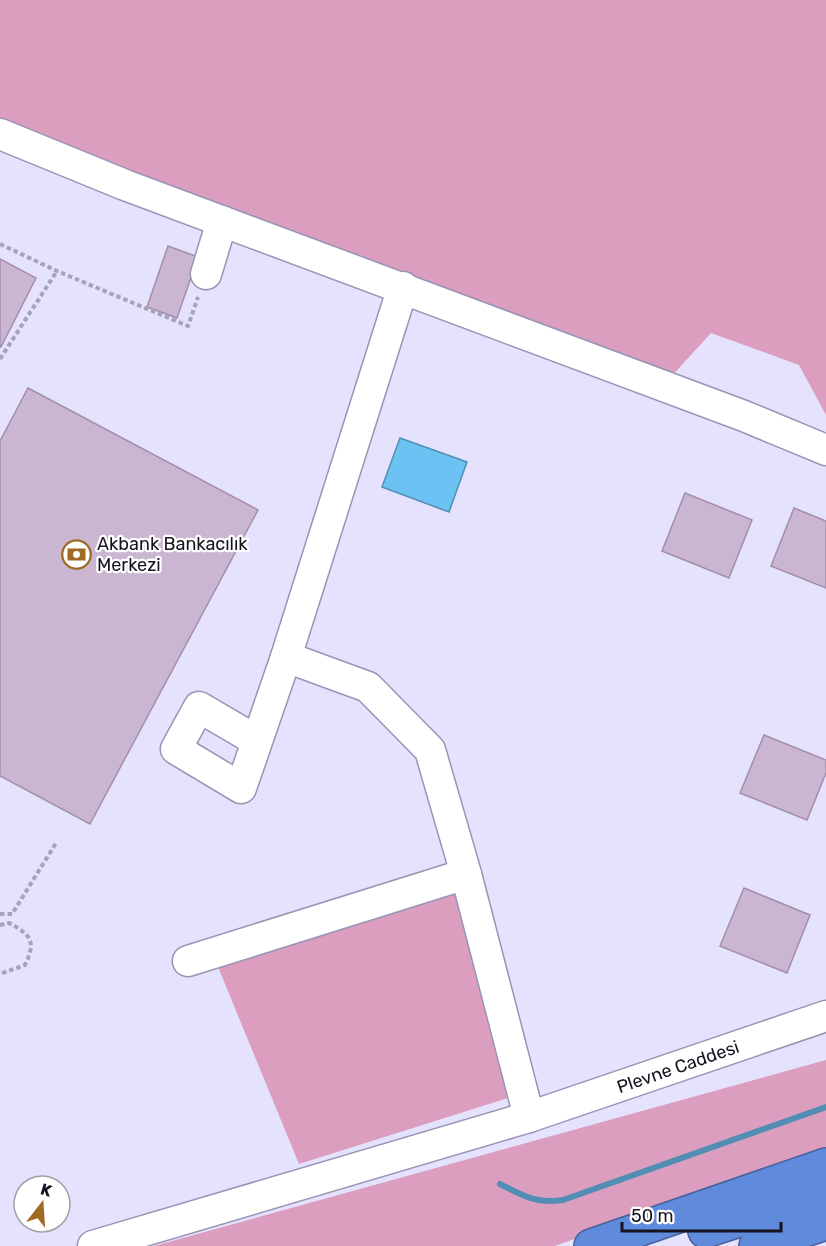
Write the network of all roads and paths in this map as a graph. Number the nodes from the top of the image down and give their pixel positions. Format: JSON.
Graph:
{"nodes":[{"id":1,"x":0,"y":134,"type":"edge"},
{"id":2,"x":222,"y":221,"type":"junction"},
{"id":3,"x":0,"y":244,"type":"edge"},
{"id":4,"x":57,"y":271,"type":"junction"},
{"id":5,"x":206,"y":274,"type":"joint"},
{"id":6,"x":403,"y":287,"type":"junction"},
{"id":7,"x":0,"y":359,"type":"edge"},
{"id":8,"x":826,"y":450,"type":"edge"},
{"id":9,"x":286,"y":657,"type":"junction"},
{"id":10,"x":257,"y":741,"type":"dead end"},
{"id":11,"x":56,"y":843,"type":"dead end"},
{"id":12,"x":466,"y":874,"type":"junction"},
{"id":13,"x":0,"y":914,"type":"edge"},
{"id":14,"x":0,"y":926,"type":"edge"},
{"id":15,"x":188,"y":961,"type":"dead end"},
{"id":16,"x":0,"y":974,"type":"edge"},
{"id":17,"x":826,"y":1016,"type":"edge"},
{"id":18,"x":529,"y":1117,"type":"junction"},
{"id":19,"x":826,"y":1165,"type":"edge"},
{"id":20,"x":826,"y":1192,"type":"edge"},
{"id":21,"x":826,"y":1223,"type":"edge"},
{"id":22,"x":93,"y":1246,"type":"edge"},
{"id":23,"x":591,"y":1246,"type":"edge"},
{"id":24,"x":660,"y":1246,"type":"edge"},
{"id":25,"x":756,"y":1246,"type":"edge"}],
"edges":[{"from":1,"to":2,"type":"street"},
{"from":2,"to":5,"type":"street"},
{"from":2,"to":6,"type":"street"},
{"from":3,"to":4,"type":"path"},
{"from":4,"to":5,"type":"path"},
{"from":4,"to":7,"type":"path"},
{"from":6,"to":8,"type":"street"},
{"from":6,"to":9,"type":"street"},
{"from":9,"to":10,"type":"street"},
{"from":9,"to":12,"type":"street"},
{"from":11,"to":13,"type":"path"},
{"from":12,"to":15,"type":"street"},
{"from":12,"to":18,"type":"street"},
{"from":14,"to":16,"type":"path"},
{"from":17,"to":18,"type":"street","name":"Plevne Caddesi"},
{"from":18,"to":22,"type":"street","name":"Plevne Caddesi"},
{"from":19,"to":23,"type":"highway"},
{"from":20,"to":24,"type":"highway"},
{"from":21,"to":25,"type":"highway"}]}
